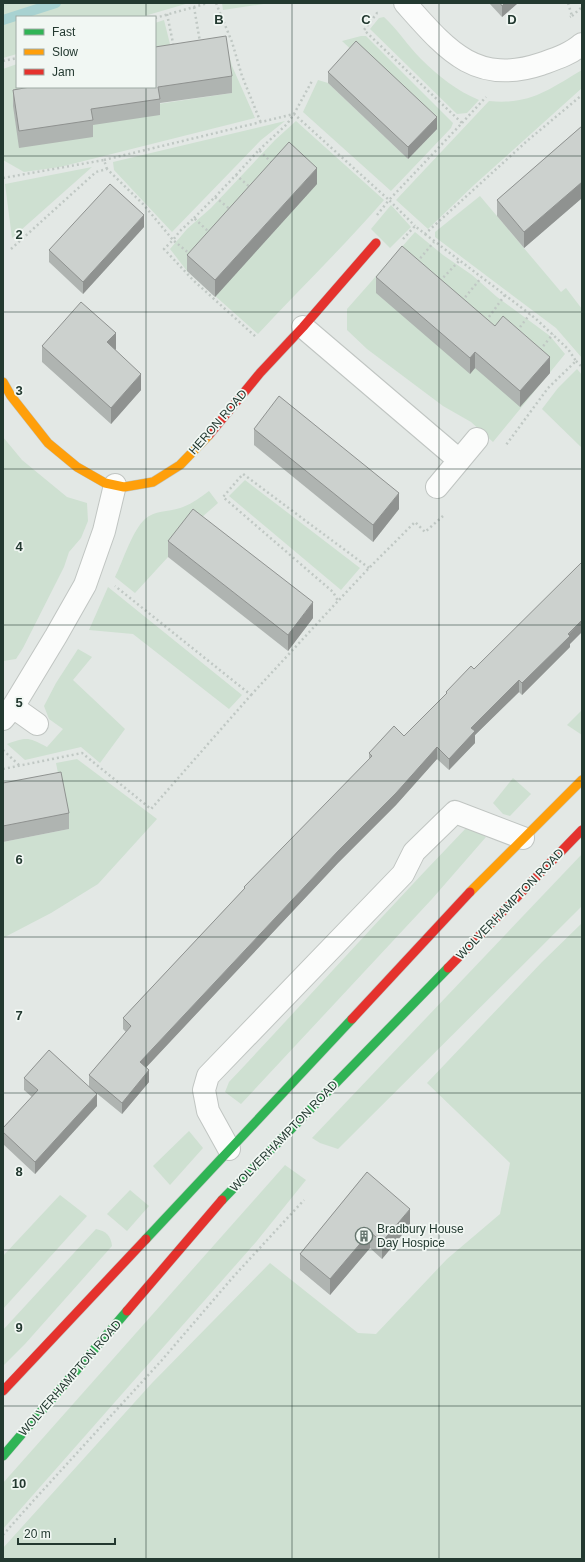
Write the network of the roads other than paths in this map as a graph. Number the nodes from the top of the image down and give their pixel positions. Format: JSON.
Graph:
{"nodes":[{"id":1,"x":405,"y":3,"type":"edge"},
{"id":2,"x":582,"y":44,"type":"edge"},
{"id":3,"x":376,"y":243,"type":"dead end"},
{"id":4,"x":303,"y":326,"type":"junction"},
{"id":5,"x":3,"y":382,"type":"edge"},
{"id":6,"x":477,"y":439,"type":"dead end"},
{"id":7,"x":459,"y":460,"type":"junction"},
{"id":8,"x":115,"y":485,"type":"junction"},
{"id":9,"x":437,"y":487,"type":"dead end"},
{"id":10,"x":8,"y":713,"type":"edge"},
{"id":11,"x":37,"y":724,"type":"dead end"},
{"id":12,"x":582,"y":780,"type":"edge"},
{"id":13,"x":582,"y":830,"type":"edge"},
{"id":14,"x":523,"y":838,"type":"junction"},
{"id":15,"x":229,"y":1149,"type":"junction"},
{"id":16,"x":12,"y":1375,"type":"edge"},
{"id":17,"x":3,"y":1392,"type":"edge"},
{"id":18,"x":3,"y":1456,"type":"edge"}],
"edges":[{"from":1,"to":2,"type":"street"},
{"from":3,"to":4,"type":"main road","name":"HERON ROAD"},
{"from":4,"to":7,"type":"street"},
{"from":4,"to":8,"type":"main road","name":"HERON ROAD"},
{"from":5,"to":8,"type":"main road","name":"HERON ROAD"},
{"from":6,"to":7,"type":"street"},
{"from":7,"to":9,"type":"street"},
{"from":8,"to":10,"type":"street"},
{"from":10,"to":11,"type":"street"},
{"from":12,"to":14,"type":"main road"},
{"from":13,"to":18,"type":"main road","name":"WOLVERHAMPTON ROAD"},
{"from":14,"to":15,"type":"main road"},
{"from":14,"to":15,"type":"street"},
{"from":15,"to":16,"type":"main road"},
{"from":16,"to":17,"type":"main road"}]}
